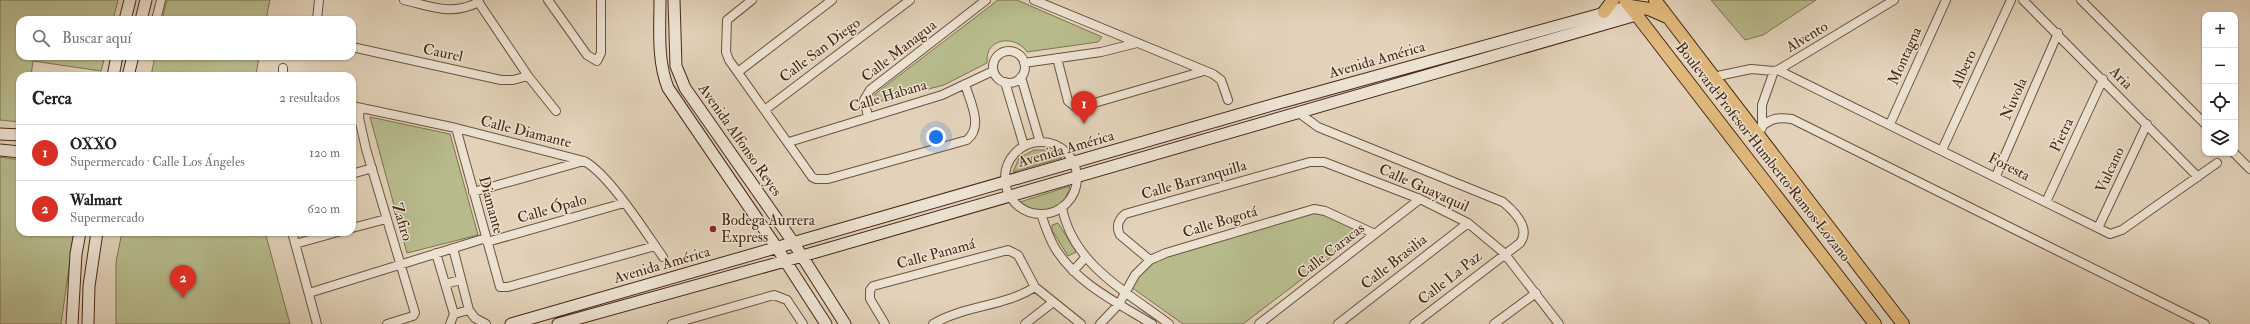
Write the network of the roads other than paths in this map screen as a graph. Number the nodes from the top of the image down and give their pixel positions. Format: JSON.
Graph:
{"nodes":[{"id":1,"x":130,"y":0,"type":"edge"},
{"id":2,"x":146,"y":0,"type":"edge"},
{"id":3,"x":161,"y":0,"type":"edge"},
{"id":4,"x":319,"y":0,"type":"edge"},
{"id":5,"x":404,"y":0,"type":"edge"},
{"id":6,"x":548,"y":0,"type":"edge"},
{"id":7,"x":601,"y":0,"type":"edge"},
{"id":8,"x":660,"y":0,"type":"edge"},
{"id":9,"x":674,"y":0,"type":"edge"},
{"id":10,"x":752,"y":0,"type":"edge"},
{"id":11,"x":832,"y":0,"type":"edge"},
{"id":12,"x":910,"y":0,"type":"edge"},
{"id":13,"x":986,"y":0,"type":"edge"},
{"id":14,"x":1034,"y":0,"type":"edge"},
{"id":15,"x":1614,"y":0,"type":"edge"},
{"id":16,"x":1655,"y":0,"type":"edge"},
{"id":17,"x":1894,"y":0,"type":"edge"},
{"id":18,"x":1946,"y":0,"type":"edge"},
{"id":19,"x":2011,"y":0,"type":"edge"},
{"id":20,"x":2023,"y":0,"type":"edge"},
{"id":21,"x":2081,"y":0,"type":"edge"},
{"id":22,"x":478,"y":1,"type":"edge"},
{"id":23,"x":1630,"y":7,"type":"edge"},
{"id":24,"x":1604,"y":12,"type":"junction"},
{"id":25,"x":126,"y":16,"type":"edge"},
{"id":26,"x":142,"y":16,"type":"edge"},
{"id":27,"x":157,"y":16,"type":"edge"},
{"id":28,"x":318,"y":16,"type":"edge"},
{"id":29,"x":1671,"y":20,"type":"junction"},
{"id":30,"x":674,"y":24,"type":"junction"},
{"id":31,"x":660,"y":25,"type":"junction"},
{"id":32,"x":2058,"y":33,"type":"junction"},
{"id":33,"x":1137,"y":43,"type":"junction"},
{"id":34,"x":356,"y":48,"type":"edge"},
{"id":35,"x":1057,"y":58,"type":"junction"},
{"id":36,"x":116,"y":60,"type":"edge"},
{"id":37,"x":132,"y":60,"type":"edge"},
{"id":38,"x":1024,"y":63,"type":"junction"},
{"id":39,"x":1204,"y":71,"type":"junction"},
{"id":40,"x":1776,"y":71,"type":"junction"},
{"id":41,"x":114,"y":72,"type":"edge"},
{"id":42,"x":129,"y":72,"type":"edge"},
{"id":43,"x":738,"y":72,"type":"junction"},
{"id":44,"x":993,"y":72,"type":"junction"},
{"id":45,"x":528,"y":76,"type":"junction"},
{"id":46,"x":1021,"y":77,"type":"junction"},
{"id":47,"x":1713,"y":77,"type":"junction"},
{"id":48,"x":2103,"y":79,"type":"junction"},
{"id":49,"x":1005,"y":82,"type":"junction"},
{"id":50,"x":965,"y":84,"type":"junction"},
{"id":51,"x":1228,"y":100,"type":"dead end"},
{"id":52,"x":1279,"y":103,"type":"junction"},
{"id":53,"x":356,"y":107,"type":"edge"},
{"id":54,"x":766,"y":109,"type":"junction"},
{"id":55,"x":556,"y":111,"type":"dead end"},
{"id":56,"x":1299,"y":113,"type":"junction"},
{"id":57,"x":868,"y":116,"type":"junction"},
{"id":58,"x":1284,"y":118,"type":"junction"},
{"id":59,"x":356,"y":119,"type":"edge"},
{"id":60,"x":1033,"y":121,"type":"junction"},
{"id":61,"x":2202,"y":121,"type":"edge"},
{"id":62,"x":1890,"y":124,"type":"junction"},
{"id":63,"x":2147,"y":124,"type":"junction"},
{"id":64,"x":1018,"y":125,"type":"junction"},
{"id":65,"x":1762,"y":126,"type":"junction"},
{"id":66,"x":456,"y":128,"type":"junction"},
{"id":67,"x":0,"y":134,"type":"edge"},
{"id":68,"x":16,"y":135,"type":"edge"},
{"id":69,"x":1762,"y":139,"type":"junction"},
{"id":70,"x":789,"y":142,"type":"junction"},
{"id":71,"x":1040,"y":142,"type":"junction"},
{"id":72,"x":1024,"y":146,"type":"junction"},
{"id":73,"x":0,"y":150,"type":"edge"},
{"id":74,"x":1942,"y":150,"type":"junction"},
{"id":75,"x":16,"y":152,"type":"edge"},
{"id":76,"x":2237,"y":156,"type":"edge"},
{"id":77,"x":584,"y":161,"type":"junction"},
{"id":78,"x":1074,"y":162,"type":"junction"},
{"id":79,"x":2217,"y":163,"type":"dead end"},
{"id":80,"x":1331,"y":164,"type":"joint"},
{"id":81,"x":372,"y":168,"type":"junction"},
{"id":82,"x":2250,"y":169,"type":"edge"},
{"id":83,"x":356,"y":173,"type":"edge"},
{"id":84,"x":1077,"y":176,"type":"junction"},
{"id":85,"x":1996,"y":176,"type":"junction"},
{"id":86,"x":2198,"y":177,"type":"junction"},
{"id":87,"x":1005,"y":182,"type":"junction"},
{"id":88,"x":474,"y":192,"type":"junction"},
{"id":89,"x":1009,"y":196,"type":"junction"},
{"id":90,"x":1420,"y":199,"type":"junction"},
{"id":91,"x":2046,"y":202,"type":"junction"},
{"id":92,"x":624,"y":203,"type":"junction"},
{"id":93,"x":1062,"y":207,"type":"junction"},
{"id":94,"x":1041,"y":214,"type":"junction"},
{"id":95,"x":386,"y":219,"type":"junction"},
{"id":96,"x":1468,"y":223,"type":"junction"},
{"id":97,"x":356,"y":227,"type":"edge"},
{"id":98,"x":2098,"y":228,"type":"junction"},
{"id":99,"x":1375,"y":234,"type":"junction"},
{"id":100,"x":79,"y":236,"type":"edge"},
{"id":101,"x":96,"y":236,"type":"edge"},
{"id":102,"x":293,"y":236,"type":"edge"},
{"id":103,"x":324,"y":236,"type":"edge"},
{"id":104,"x":487,"y":240,"type":"junction"},
{"id":105,"x":793,"y":242,"type":"junction"},
{"id":106,"x":295,"y":244,"type":"junction"},
{"id":107,"x":655,"y":246,"type":"junction"},
{"id":108,"x":453,"y":248,"type":"junction"},
{"id":109,"x":777,"y":248,"type":"junction"},
{"id":110,"x":436,"y":253,"type":"junction"},
{"id":111,"x":1504,"y":253,"type":"junction"},
{"id":112,"x":802,"y":255,"type":"junction"},
{"id":113,"x":663,"y":257,"type":"dead end"},
{"id":114,"x":1085,"y":258,"type":"junction"},
{"id":115,"x":1150,"y":260,"type":"junction"},
{"id":116,"x":785,"y":261,"type":"junction"},
{"id":117,"x":401,"y":264,"type":"junction"},
{"id":118,"x":1074,"y":271,"type":"junction"},
{"id":119,"x":461,"y":280,"type":"junction"},
{"id":120,"x":445,"y":284,"type":"junction"},
{"id":121,"x":1035,"y":287,"type":"junction"},
{"id":122,"x":1125,"y":290,"type":"junction"},
{"id":123,"x":309,"y":293,"type":"junction"},
{"id":124,"x":1536,"y":293,"type":"junction"},
{"id":125,"x":1052,"y":303,"type":"junction"},
{"id":126,"x":1119,"y":304,"type":"junction"},
{"id":127,"x":469,"y":310,"type":"junction"},
{"id":128,"x":454,"y":314,"type":"junction"},
{"id":129,"x":533,"y":321,"type":"edge"},
{"id":130,"x":72,"y":324,"type":"edge"},
{"id":131,"x":88,"y":324,"type":"edge"},
{"id":132,"x":316,"y":324,"type":"edge"},
{"id":133,"x":387,"y":324,"type":"edge"},
{"id":134,"x":450,"y":324,"type":"edge"},
{"id":135,"x":486,"y":324,"type":"edge"},
{"id":136,"x":511,"y":324,"type":"edge"},
{"id":137,"x":558,"y":324,"type":"edge"},
{"id":138,"x":672,"y":324,"type":"edge"},
{"id":139,"x":804,"y":324,"type":"edge"},
{"id":140,"x":826,"y":324,"type":"edge"},
{"id":141,"x":845,"y":324,"type":"edge"},
{"id":142,"x":885,"y":324,"type":"edge"},
{"id":143,"x":933,"y":324,"type":"edge"},
{"id":144,"x":1025,"y":324,"type":"edge"},
{"id":145,"x":1081,"y":324,"type":"edge"},
{"id":146,"x":1100,"y":324,"type":"edge"},
{"id":147,"x":1152,"y":324,"type":"edge"},
{"id":148,"x":1170,"y":324,"type":"edge"},
{"id":149,"x":1259,"y":324,"type":"edge"},
{"id":150,"x":1338,"y":324,"type":"edge"},
{"id":151,"x":1414,"y":324,"type":"edge"},
{"id":152,"x":1494,"y":324,"type":"edge"},
{"id":153,"x":1559,"y":324,"type":"edge"},
{"id":154,"x":1875,"y":324,"type":"edge"},
{"id":155,"x":1904,"y":324,"type":"edge"},
{"id":156,"x":2205,"y":324,"type":"edge"}],
"edges":[{"from":1,"to":25,"type":"main road"},
{"from":2,"to":26,"type":"main road"},
{"from":3,"to":27,"type":"street"},
{"from":4,"to":28,"type":"street"},
{"from":5,"to":22,"type":"street"},
{"from":6,"to":7,"type":"street"},
{"from":8,"to":31,"type":"main road","name":"Avenida Alfonso Reyes"},
{"from":9,"to":30,"type":"main road","name":"Avenida Alfonso Reyes"},
{"from":10,"to":43,"type":"street"},
{"from":11,"to":43,"type":"street"},
{"from":12,"to":54,"type":"street","name":"Calle San Diego"},
{"from":13,"to":57,"type":"street","name":"Calle Managua"},
{"from":14,"to":33,"type":"street"},
{"from":15,"to":24,"type":"main road"},
{"from":16,"to":29,"type":"main road","name":"Boulevard Profesor Humberto Ramos Lozano"},
{"from":17,"to":40,"type":"street","name":"Alvento"},
{"from":18,"to":62,"type":"street","name":"Montagna"},
{"from":19,"to":74,"type":"street","name":"Albero"},
{"from":20,"to":32,"type":"street","name":"Aria"},
{"from":21,"to":61,"type":"street"},
{"from":22,"to":45,"type":"street"},
{"from":23,"to":24,"type":"main road","name":"Avenida América"},
{"from":23,"to":29,"type":"main road"},
{"from":23,"to":56,"type":"main road","name":"Avenida América"},
{"from":23,"to":154,"type":"main road","name":"Boulevard Profesor Humberto Ramos Lozano"},
{"from":24,"to":52,"type":"main road","name":"Avenida América"},
{"from":29,"to":47,"type":"main road","name":"Boulevard Profesor Humberto Ramos Lozano"},
{"from":30,"to":31,"type":"main road"},
{"from":30,"to":105,"type":"main road","name":"Avenida Alfonso Reyes"},
{"from":31,"to":109,"type":"main road","name":"Avenida Alfonso Reyes"},
{"from":32,"to":48,"type":"street","name":"Aria"},
{"from":32,"to":85,"type":"street","name":"Nuvola"},
{"from":33,"to":35,"type":"street"},
{"from":33,"to":39,"type":"street"},
{"from":34,"to":45,"type":"street","name":"Caurel"},
{"from":35,"to":38,"type":"street"},
{"from":35,"to":39,"type":"street"},
{"from":36,"to":41,"type":"main road"},
{"from":37,"to":42,"type":"main road"},
{"from":38,"to":44,"type":"street"},
{"from":38,"to":46,"type":"street"},
{"from":39,"to":51,"type":"street"},
{"from":40,"to":47,"type":"street"},
{"from":40,"to":62,"type":"street","name":"Foresta"},
{"from":40,"to":65,"type":"street"},
{"from":43,"to":54,"type":"street"},
{"from":44,"to":49,"type":"street"},
{"from":44,"to":50,"type":"street","name":"Calle Habana"},
{"from":45,"to":55,"type":"street"},
{"from":46,"to":49,"type":"street"},
{"from":46,"to":60,"type":"street"},
{"from":47,"to":69,"type":"main road","name":"Boulevard Profesor Humberto Ramos Lozano"},
{"from":48,"to":63,"type":"street","name":"Aria"},
{"from":48,"to":91,"type":"street","name":"Pietra"},
{"from":49,"to":64,"type":"street"},
{"from":50,"to":57,"type":"street","name":"Calle Habana"},
{"from":50,"to":70,"type":"street"},
{"from":52,"to":58,"type":"main road"},
{"from":52,"to":78,"type":"main road","name":"Avenida América"},
{"from":53,"to":59,"type":"street","name":"Zafiro"},
{"from":53,"to":66,"type":"street","name":"Calle Diamante"},
{"from":54,"to":70,"type":"street"},
{"from":56,"to":58,"type":"main road","name":"Avenida América"},
{"from":56,"to":111,"type":"street","name":"Calle La Paz"},
{"from":57,"to":70,"type":"street","name":"Calle Habana"},
{"from":58,"to":84,"type":"main road","name":"Avenida América"},
{"from":59,"to":81,"type":"street","name":"Zafiro"},
{"from":60,"to":64,"type":"street"},
{"from":60,"to":71,"type":"street"},
{"from":62,"to":74,"type":"street","name":"Foresta"},
{"from":63,"to":86,"type":"street","name":"Aria"},
{"from":63,"to":98,"type":"street","name":"Vulcano"},
{"from":64,"to":72,"type":"street"},
{"from":65,"to":69,"type":"street"},
{"from":65,"to":156,"type":"street"},
{"from":66,"to":77,"type":"street","name":"Calle Diamante"},
{"from":66,"to":88,"type":"street","name":"Diamante"},
{"from":67,"to":68,"type":"main road"},
{"from":69,"to":155,"type":"main road","name":"Boulevard Profesor Humberto Ramos Lozano"},
{"from":71,"to":72,"type":"street"},
{"from":71,"to":78,"type":"street"},
{"from":72,"to":87,"type":"street"},
{"from":73,"to":75,"type":"main road"},
{"from":74,"to":85,"type":"street","name":"Foresta"},
{"from":76,"to":82,"type":"street"},
{"from":77,"to":88,"type":"street"},
{"from":77,"to":92,"type":"street","name":"Calle Diamante"},
{"from":78,"to":84,"type":"street"},
{"from":78,"to":87,"type":"main road","name":"Avenida América"},
{"from":79,"to":86,"type":"street","name":"Foresta"},
{"from":80,"to":90,"type":"street","name":"Calle Guayaquil"},
{"from":80,"to":115,"type":"street","name":"Calle Barranquilla"},
{"from":81,"to":83,"type":"street"},
{"from":81,"to":95,"type":"street","name":"Zafiro"},
{"from":84,"to":89,"type":"main road","name":"Avenida América"},
{"from":84,"to":93,"type":"street"},
{"from":85,"to":91,"type":"street","name":"Foresta"},
{"from":86,"to":98,"type":"street","name":"Foresta"},
{"from":87,"to":89,"type":"street"},
{"from":87,"to":105,"type":"main road","name":"Avenida América"},
{"from":88,"to":104,"type":"street","name":"Diamante"},
{"from":89,"to":94,"type":"street"},
{"from":89,"to":112,"type":"main road","name":"Avenida América"},
{"from":90,"to":96,"type":"street","name":"Calle Guayaquil"},
{"from":90,"to":99,"type":"street","name":"Calle Caracas"},
{"from":91,"to":98,"type":"street","name":"Foresta"},
{"from":92,"to":104,"type":"street","name":"Calle Ópalo"},
{"from":92,"to":107,"type":"street","name":"Calle Diamante"},
{"from":93,"to":94,"type":"street"},
{"from":93,"to":114,"type":"street"},
{"from":94,"to":118,"type":"street"},
{"from":95,"to":97,"type":"street"},
{"from":95,"to":117,"type":"street","name":"Zafiro"},
{"from":96,"to":111,"type":"street","name":"Calle Guayaquil"},
{"from":96,"to":150,"type":"street","name":"Calle Brasilia"},
{"from":99,"to":115,"type":"street","name":"Calle Bogotá"},
{"from":99,"to":149,"type":"street","name":"Calle Caracas"},
{"from":100,"to":130,"type":"main road"},
{"from":101,"to":131,"type":"main road"},
{"from":102,"to":106,"type":"street"},
{"from":103,"to":106,"type":"street"},
{"from":104,"to":107,"type":"street","name":"Diamante"},
{"from":104,"to":108,"type":"street","name":"Calle Ópalo"},
{"from":105,"to":109,"type":"main road","name":"Avenida América"},
{"from":105,"to":112,"type":"main road","name":"Avenida Alfonso Reyes"},
{"from":106,"to":123,"type":"street"},
{"from":107,"to":113,"type":"street","name":"Calle Diamante"},
{"from":108,"to":110,"type":"street","name":"Calle Ópalo"},
{"from":108,"to":119,"type":"street"},
{"from":109,"to":116,"type":"main road","name":"Avenida Alfonso Reyes"},
{"from":109,"to":129,"type":"main road","name":"Avenida América"},
{"from":110,"to":117,"type":"street","name":"Calle Ópalo"},
{"from":110,"to":120,"type":"street"},
{"from":111,"to":124,"type":"street","name":"Calle Guayaquil"},
{"from":111,"to":151,"type":"street","name":"Calle La Paz"},
{"from":112,"to":116,"type":"main road","name":"Avenida América"},
{"from":112,"to":141,"type":"main road","name":"Avenida Alfonso Reyes"},
{"from":114,"to":118,"type":"street"},
{"from":114,"to":122,"type":"street"},
{"from":115,"to":122,"type":"street","name":"Calle Bogotá"},
{"from":116,"to":137,"type":"main road","name":"Avenida América"},
{"from":116,"to":140,"type":"main road","name":"Avenida Alfonso Reyes"},
{"from":117,"to":123,"type":"street","name":"Calle Ópalo"},
{"from":117,"to":133,"type":"street","name":"Zafiro"},
{"from":118,"to":126,"type":"street"},
{"from":119,"to":120,"type":"street"},
{"from":119,"to":127,"type":"street"},
{"from":120,"to":128,"type":"street"},
{"from":121,"to":125,"type":"street"},
{"from":121,"to":142,"type":"street","name":"Calle Panamá"},
{"from":121,"to":143,"type":"street"},
{"from":122,"to":126,"type":"street","name":"Calle Bogotá"},
{"from":122,"to":148,"type":"street"},
{"from":123,"to":132,"type":"street"},
{"from":124,"to":152,"type":"street"},
{"from":124,"to":153,"type":"street","name":"Calle Guayaquil"},
{"from":125,"to":144,"type":"street"},
{"from":125,"to":145,"type":"street"},
{"from":126,"to":146,"type":"street","name":"Calle Bogotá"},
{"from":126,"to":147,"type":"street"},
{"from":127,"to":128,"type":"street"},
{"from":127,"to":135,"type":"street"},
{"from":128,"to":134,"type":"street"},
{"from":129,"to":136,"type":"main road","name":"Avenida América"},
{"from":138,"to":139,"type":"street"}]}
